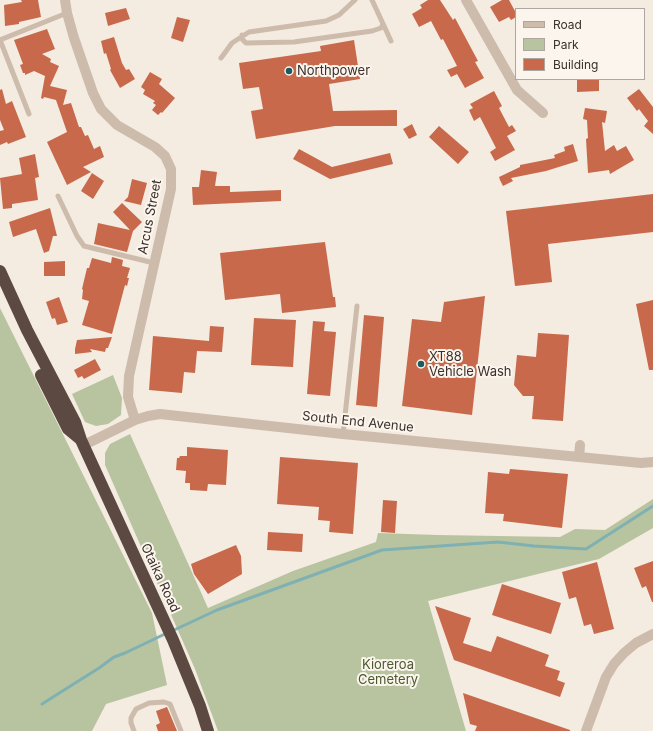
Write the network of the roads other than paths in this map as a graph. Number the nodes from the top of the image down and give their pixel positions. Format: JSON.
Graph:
{"nodes":[{"id":1,"x":65,"y":0,"type":"edge"},
{"id":2,"x":355,"y":0,"type":"edge"},
{"id":3,"x":372,"y":0,"type":"edge"},
{"id":4,"x":466,"y":0,"type":"edge"},
{"id":5,"x":67,"y":13,"type":"junction"},
{"id":6,"x":383,"y":24,"type":"junction"},
{"id":7,"x":242,"y":35,"type":"junction"},
{"id":8,"x":0,"y":40,"type":"edge"},
{"id":9,"x":391,"y":41,"type":"dead end"},
{"id":10,"x":221,"y":58,"type":"dead end"},
{"id":11,"x":29,"y":114,"type":"dead end"},
{"id":12,"x":543,"y":114,"type":"dead end"},
{"id":13,"x":58,"y":196,"type":"dead end"},
{"id":14,"x":154,"y":263,"type":"junction"},
{"id":15,"x":0,"y":270,"type":"edge"},
{"id":16,"x":0,"y":289,"type":"edge"},
{"id":17,"x":357,"y":306,"type":"dead end"},
{"id":18,"x":135,"y":420,"type":"junction"},
{"id":19,"x":343,"y":434,"type":"junction"},
{"id":20,"x":83,"y":442,"type":"junction"},
{"id":21,"x":580,"y":445,"type":"dead end"},
{"id":22,"x":579,"y":457,"type":"junction"},
{"id":23,"x":653,"y":462,"type":"edge"},
{"id":24,"x":653,"y":634,"type":"edge"},
{"id":25,"x":134,"y":731,"type":"edge"},
{"id":26,"x":181,"y":731,"type":"edge"},
{"id":27,"x":208,"y":731,"type":"edge"},
{"id":28,"x":586,"y":731,"type":"edge"}],
"edges":[{"from":1,"to":5,"type":"street","name":"Arcus Street"},
{"from":2,"to":7,"type":"lane"},
{"from":3,"to":6,"type":"lane"},
{"from":4,"to":12,"type":"street"},
{"from":5,"to":8,"type":"lane"},
{"from":5,"to":14,"type":"street","name":"Arcus Street"},
{"from":6,"to":7,"type":"lane"},
{"from":6,"to":9,"type":"lane"},
{"from":7,"to":10,"type":"lane"},
{"from":8,"to":11,"type":"lane"},
{"from":13,"to":14,"type":"lane"},
{"from":14,"to":18,"type":"street","name":"Arcus Street"},
{"from":15,"to":20,"type":"highway","name":"Otaika Road"},
{"from":16,"to":20,"type":"highway","name":"Otaika Road"},
{"from":17,"to":19,"type":"lane"},
{"from":18,"to":19,"type":"street","name":"South End Avenue"},
{"from":18,"to":20,"type":"street"},
{"from":19,"to":22,"type":"street","name":"South End Avenue"},
{"from":20,"to":27,"type":"highway","name":"Otaika Road"},
{"from":21,"to":22,"type":"street"},
{"from":22,"to":23,"type":"street","name":"South End Avenue"},
{"from":24,"to":28,"type":"street"},
{"from":25,"to":26,"type":"lane"}]}
